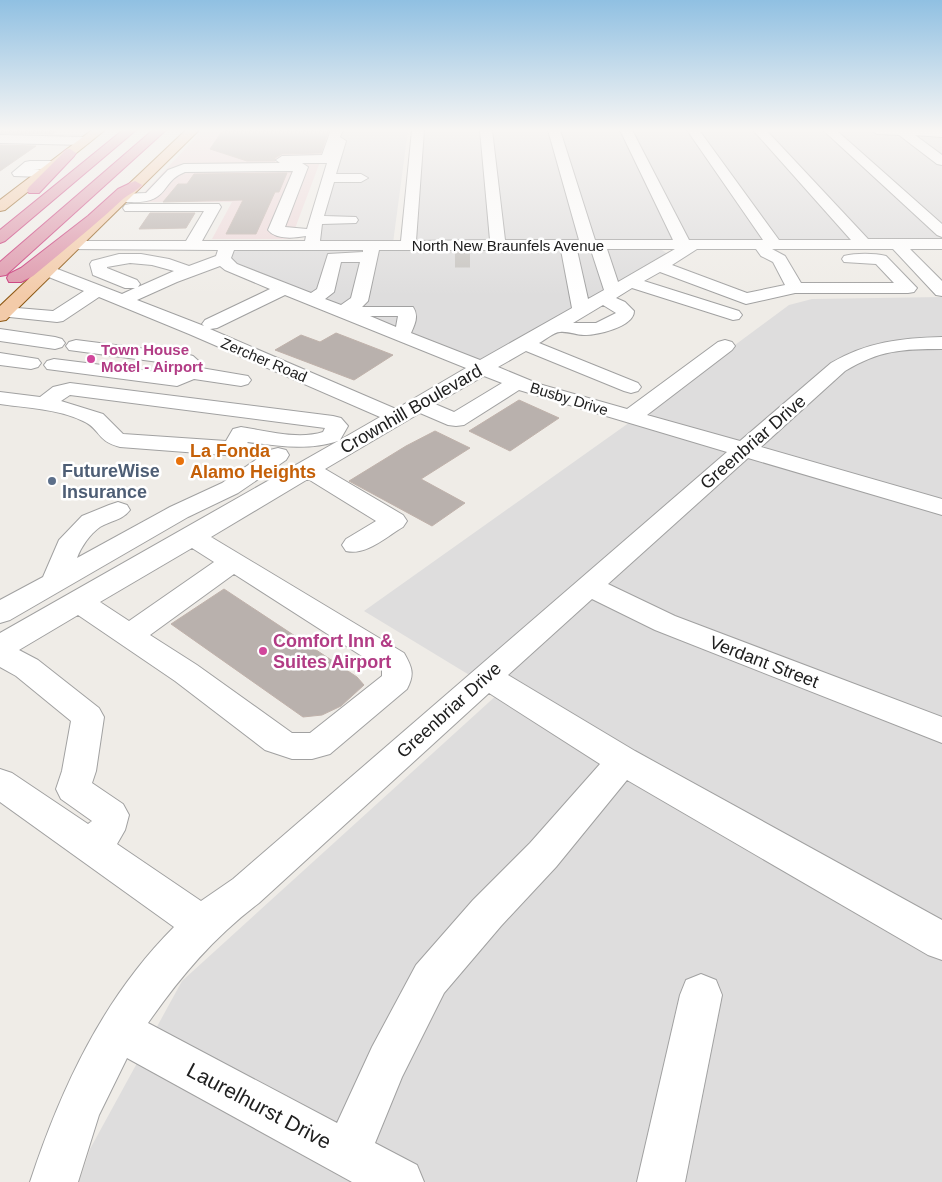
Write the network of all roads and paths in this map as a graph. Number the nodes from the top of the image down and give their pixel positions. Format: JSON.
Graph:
{"nodes":[{"id":1,"x":29,"y":185,"type":"edge"},
{"id":2,"x":33,"y":185,"type":"edge"},
{"id":3,"x":64,"y":185,"type":"edge"},
{"id":4,"x":97,"y":185,"type":"edge"},
{"id":5,"x":135,"y":185,"type":"joint"},
{"id":6,"x":161,"y":185,"type":"edge"},
{"id":7,"x":294,"y":185,"type":"edge"},
{"id":8,"x":324,"y":185,"type":"edge"},
{"id":9,"x":326,"y":185,"type":"edge"},
{"id":10,"x":413,"y":185,"type":"edge"},
{"id":11,"x":492,"y":185,"type":"edge"},
{"id":12,"x":573,"y":185,"type":"edge"},
{"id":13,"x":655,"y":185,"type":"edge"},
{"id":14,"x":729,"y":185,"type":"edge"},
{"id":15,"x":809,"y":185,"type":"edge"},
{"id":16,"x":890,"y":185,"type":"edge"},
{"id":17,"x":117,"y":203,"type":"junction"},
{"id":18,"x":0,"y":207,"type":"edge"},
{"id":19,"x":318,"y":214,"type":"junction"},
{"id":20,"x":352,"y":214,"type":"dead end"},
{"id":21,"x":0,"y":220,"type":"edge"},
{"id":22,"x":138,"y":221,"type":"junction"},
{"id":23,"x":942,"y":232,"type":"edge"},
{"id":24,"x":0,"y":238,"type":"edge"},
{"id":25,"x":304,"y":241,"type":"junction"},
{"id":26,"x":191,"y":242,"type":"junction"},
{"id":27,"x":942,"y":244,"type":"edge"},
{"id":28,"x":864,"y":245,"type":"junction"},
{"id":29,"x":898,"y":245,"type":"junction"},
{"id":30,"x":73,"y":246,"type":"junction"},
{"id":31,"x":408,"y":246,"type":"junction"},
{"id":32,"x":498,"y":246,"type":"junction"},
{"id":33,"x":544,"y":246,"type":"junction"},
{"id":34,"x":568,"y":246,"type":"junction"},
{"id":35,"x":594,"y":246,"type":"junction"},
{"id":36,"x":688,"y":246,"type":"junction"},
{"id":37,"x":771,"y":250,"type":"junction"},
{"id":38,"x":225,"y":253,"type":"junction"},
{"id":39,"x":370,"y":254,"type":"junction"},
{"id":40,"x":658,"y":265,"type":"junction"},
{"id":41,"x":47,"y":270,"type":"junction"},
{"id":42,"x":0,"y":271,"type":"edge"},
{"id":43,"x":630,"y":282,"type":"junction"},
{"id":44,"x":0,"y":286,"type":"edge"},
{"id":45,"x":285,"y":288,"type":"junction"},
{"id":46,"x":795,"y":288,"type":"junction"},
{"id":47,"x":942,"y":291,"type":"edge"},
{"id":48,"x":111,"y":295,"type":"junction"},
{"id":49,"x":608,"y":295,"type":"junction"},
{"id":50,"x":312,"y":299,"type":"junction"},
{"id":51,"x":582,"y":310,"type":"junction"},
{"id":52,"x":2,"y":314,"type":"edge"},
{"id":53,"x":350,"y":314,"type":"junction"},
{"id":54,"x":733,"y":315,"type":"dead end"},
{"id":55,"x":555,"y":325,"type":"junction"},
{"id":56,"x":196,"y":326,"type":"junction"},
{"id":57,"x":0,"y":335,"type":"edge"},
{"id":58,"x":55,"y":343,"type":"dead end"},
{"id":59,"x":523,"y":343,"type":"junction"},
{"id":60,"x":942,"y":343,"type":"edge"},
{"id":61,"x":76,"y":346,"type":"dead end"},
{"id":62,"x":725,"y":346,"type":"dead end"},
{"id":63,"x":1,"y":361,"type":"edge"},
{"id":64,"x":31,"y":362,"type":"dead end"},
{"id":65,"x":54,"y":365,"type":"dead end"},
{"id":66,"x":480,"y":368,"type":"junction"},
{"id":67,"x":190,"y":372,"type":"junction"},
{"id":68,"x":241,"y":380,"type":"dead end"},
{"id":69,"x":518,"y":382,"type":"junction"},
{"id":70,"x":631,"y":387,"type":"dead end"},
{"id":71,"x":0,"y":398,"type":"edge"},
{"id":72,"x":156,"y":399,"type":"junction"},
{"id":73,"x":44,"y":404,"type":"junction"},
{"id":74,"x":408,"y":411,"type":"junction"},
{"id":75,"x":630,"y":417,"type":"junction"},
{"id":76,"x":237,"y":441,"type":"junction"},
{"id":77,"x":743,"y":450,"type":"junction"},
{"id":78,"x":278,"y":455,"type":"junction"},
{"id":79,"x":310,"y":467,"type":"junction"},
{"id":80,"x":942,"y":507,"type":"edge"},
{"id":81,"x":118,"y":510,"type":"dead end"},
{"id":82,"x":191,"y":536,"type":"junction"},
{"id":83,"x":355,"y":546,"type":"dead end"},
{"id":84,"x":234,"y":562,"type":"junction"},
{"id":85,"x":55,"y":581,"type":"junction"},
{"id":86,"x":589,"y":586,"type":"junction"},
{"id":87,"x":78,"y":602,"type":"junction"},
{"id":88,"x":0,"y":613,"type":"edge"},
{"id":89,"x":0,"y":617,"type":"edge"},
{"id":90,"x":128,"y":634,"type":"junction"},
{"id":91,"x":7,"y":645,"type":"edge"},
{"id":92,"x":487,"y":677,"type":"junction"},
{"id":93,"x":942,"y":730,"type":"edge"},
{"id":94,"x":622,"y":761,"type":"junction"},
{"id":95,"x":2,"y":787,"type":"edge"},
{"id":96,"x":90,"y":846,"type":"junction"},
{"id":97,"x":203,"y":925,"type":"junction"},
{"id":98,"x":942,"y":941,"type":"edge"},
{"id":99,"x":701,"y":995,"type":"dead end"},
{"id":100,"x":119,"y":1031,"type":"junction"},
{"id":101,"x":347,"y":1154,"type":"junction"},
{"id":102,"x":54,"y":1182,"type":"edge"},
{"id":103,"x":400,"y":1182,"type":"edge"},
{"id":104,"x":660,"y":1182,"type":"edge"}],
"edges":[{"from":1,"to":18,"type":"main road"},
{"from":2,"to":21,"type":"highway"},
{"from":3,"to":24,"type":"highway"},
{"from":4,"to":42,"type":"highway"},
{"from":5,"to":17,"type":"main road"},
{"from":5,"to":44,"type":"highway"},
{"from":6,"to":17,"type":"street"},
{"from":7,"to":25,"type":"street"},
{"from":8,"to":25,"type":"street"},
{"from":9,"to":19,"type":"street"},
{"from":10,"to":31,"type":"street"},
{"from":11,"to":32,"type":"street"},
{"from":12,"to":35,"type":"street"},
{"from":13,"to":36,"type":"street"},
{"from":14,"to":37,"type":"street"},
{"from":15,"to":28,"type":"street"},
{"from":16,"to":23,"type":"street"},
{"from":17,"to":22,"type":"street"},
{"from":17,"to":30,"type":"main road"},
{"from":19,"to":20,"type":"street"},
{"from":19,"to":25,"type":"street"},
{"from":22,"to":26,"type":"street"},
{"from":22,"to":26,"type":"street"},
{"from":25,"to":38,"type":"street","name":"North New Braunfels Avenue"},
{"from":25,"to":39,"type":"street","name":"North New Braunfels Avenue"},
{"from":26,"to":30,"type":"street","name":"North New Braunfels Avenue"},
{"from":26,"to":38,"type":"street","name":"North New Braunfels Avenue"},
{"from":26,"to":48,"type":"street"},
{"from":27,"to":29,"type":"street","name":"North New Braunfels Avenue"},
{"from":28,"to":29,"type":"street","name":"North New Braunfels Avenue"},
{"from":28,"to":37,"type":"street","name":"North New Braunfels Avenue"},
{"from":29,"to":47,"type":"street"},
{"from":30,"to":41,"type":"main road"},
{"from":31,"to":32,"type":"street","name":"North New Braunfels Avenue"},
{"from":31,"to":39,"type":"street","name":"North New Braunfels Avenue"},
{"from":32,"to":33,"type":"street","name":"North New Braunfels Avenue"},
{"from":33,"to":34,"type":"street","name":"North New Braunfels Avenue"},
{"from":33,"to":39,"type":"street"},
{"from":34,"to":35,"type":"street","name":"North New Braunfels Avenue"},
{"from":34,"to":51,"type":"street"},
{"from":35,"to":36,"type":"street","name":"North New Braunfels Avenue"},
{"from":35,"to":49,"type":"street"},
{"from":36,"to":37,"type":"street","name":"North New Braunfels Avenue"},
{"from":36,"to":40,"type":"street","name":"Crownhill Boulevard"},
{"from":37,"to":46,"type":"street"},
{"from":37,"to":46,"type":"street"},
{"from":38,"to":45,"type":"street","name":"Busby Drive"},
{"from":38,"to":48,"type":"street"},
{"from":39,"to":50,"type":"street"},
{"from":39,"to":53,"type":"street"},
{"from":40,"to":43,"type":"street","name":"Crownhill Boulevard"},
{"from":40,"to":46,"type":"street"},
{"from":41,"to":48,"type":"street","name":"Zercher Road"},
{"from":41,"to":52,"type":"main road"},
{"from":43,"to":49,"type":"street","name":"Crownhill Boulevard"},
{"from":43,"to":54,"type":"street"},
{"from":45,"to":50,"type":"street","name":"Busby Drive"},
{"from":45,"to":56,"type":"street"},
{"from":48,"to":52,"type":"street"},
{"from":48,"to":56,"type":"street","name":"Zercher Road"},
{"from":49,"to":51,"type":"street","name":"Crownhill Boulevard"},
{"from":49,"to":55,"type":"street"},
{"from":50,"to":53,"type":"street","name":"Busby Drive"},
{"from":51,"to":55,"type":"street","name":"Crownhill Boulevard"},
{"from":53,"to":66,"type":"street","name":"Busby Drive"},
{"from":55,"to":59,"type":"street","name":"Crownhill Boulevard"},
{"from":56,"to":74,"type":"street","name":"Zercher Road"},
{"from":57,"to":58,"type":"street"},
{"from":59,"to":66,"type":"street","name":"Crownhill Boulevard"},
{"from":59,"to":70,"type":"street"},
{"from":60,"to":77,"type":"street","name":"Greenbriar Drive"},
{"from":61,"to":67,"type":"street"},
{"from":62,"to":75,"type":"street"},
{"from":63,"to":64,"type":"street"},
{"from":65,"to":67,"type":"street"},
{"from":66,"to":69,"type":"street","name":"Busby Drive"},
{"from":66,"to":74,"type":"street","name":"Crownhill Boulevard"},
{"from":67,"to":68,"type":"street"},
{"from":69,"to":74,"type":"street","name":"Zercher Road"},
{"from":69,"to":75,"type":"street","name":"Busby Drive"},
{"from":71,"to":73,"type":"street"},
{"from":72,"to":73,"type":"street"},
{"from":72,"to":76,"type":"street"},
{"from":72,"to":76,"type":"street"},
{"from":73,"to":76,"type":"street"},
{"from":74,"to":79,"type":"street","name":"Crownhill Boulevard"},
{"from":75,"to":77,"type":"street","name":"Busby Drive"},
{"from":76,"to":78,"type":"street"},
{"from":77,"to":80,"type":"street","name":"Busby Drive"},
{"from":77,"to":86,"type":"street","name":"Greenbriar Drive"},
{"from":78,"to":79,"type":"street"},
{"from":78,"to":85,"type":"street"},
{"from":79,"to":82,"type":"street","name":"Crownhill Boulevard"},
{"from":79,"to":83,"type":"street"},
{"from":81,"to":85,"type":"street"},
{"from":82,"to":84,"type":"street"},
{"from":82,"to":87,"type":"street","name":"Crownhill Boulevard"},
{"from":84,"to":90,"type":"street"},
{"from":84,"to":90,"type":"street"},
{"from":85,"to":88,"type":"street"},
{"from":86,"to":92,"type":"street","name":"Greenbriar Drive"},
{"from":86,"to":93,"type":"street","name":"Verdant Street"},
{"from":87,"to":90,"type":"street"},
{"from":87,"to":91,"type":"street","name":"Crownhill Boulevard"},
{"from":89,"to":91,"type":"street"},
{"from":91,"to":96,"type":"street"},
{"from":92,"to":94,"type":"street"},
{"from":92,"to":97,"type":"street","name":"Greenbriar Drive"},
{"from":94,"to":98,"type":"street"},
{"from":94,"to":101,"type":"street"},
{"from":95,"to":96,"type":"street"},
{"from":96,"to":97,"type":"street"},
{"from":97,"to":100,"type":"street","name":"Greenbriar Drive"},
{"from":99,"to":104,"type":"street"},
{"from":100,"to":101,"type":"street","name":"Laurelhurst Drive"},
{"from":100,"to":102,"type":"street","name":"Greenbriar Drive"},
{"from":101,"to":103,"type":"street","name":"Laurelhurst Drive"}]}
